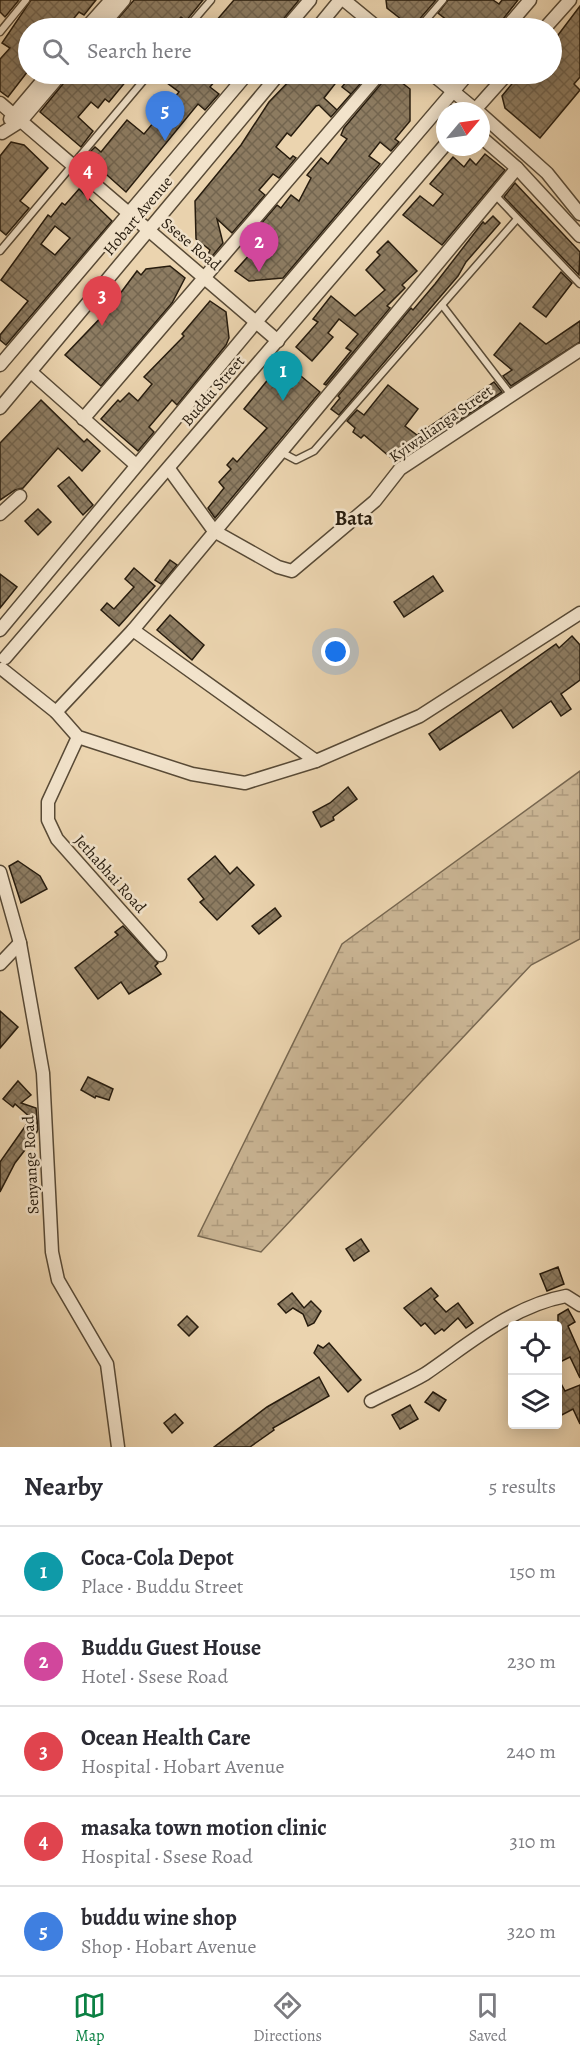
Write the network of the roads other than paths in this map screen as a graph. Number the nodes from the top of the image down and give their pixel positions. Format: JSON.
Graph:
{"nodes":[{"id":1,"x":26,"y":0,"type":"edge"},
{"id":2,"x":111,"y":0,"type":"edge"},
{"id":3,"x":124,"y":0,"type":"edge"},
{"id":4,"x":211,"y":0,"type":"edge"},
{"id":5,"x":310,"y":0,"type":"edge"},
{"id":6,"x":342,"y":0,"type":"edge"},
{"id":7,"x":443,"y":0,"type":"edge"},
{"id":8,"x":530,"y":0,"type":"edge"},
{"id":9,"x":570,"y":0,"type":"edge"},
{"id":10,"x":95,"y":18,"type":"edge"},
{"id":11,"x":109,"y":18,"type":"edge"},
{"id":12,"x":196,"y":18,"type":"edge"},
{"id":13,"x":295,"y":18,"type":"edge"},
{"id":14,"x":325,"y":18,"type":"edge"},
{"id":15,"x":365,"y":18,"type":"edge"},
{"id":16,"x":428,"y":18,"type":"edge"},
{"id":17,"x":515,"y":18,"type":"edge"},
{"id":18,"x":554,"y":18,"type":"edge"},
{"id":19,"x":0,"y":32,"type":"edge"},
{"id":20,"x":41,"y":84,"type":"edge"},
{"id":21,"x":51,"y":84,"type":"edge"},
{"id":22,"x":141,"y":84,"type":"edge"},
{"id":23,"x":238,"y":84,"type":"edge"},
{"id":24,"x":271,"y":84,"type":"edge"},
{"id":25,"x":370,"y":84,"type":"edge"},
{"id":26,"x":444,"y":84,"type":"edge"},
{"id":27,"x":459,"y":84,"type":"edge"},
{"id":28,"x":499,"y":84,"type":"edge"},
{"id":29,"x":453,"y":91,"type":"junction"},
{"id":30,"x":466,"y":102,"type":"edge"},
{"id":31,"x":484,"y":102,"type":"edge"},
{"id":32,"x":0,"y":103,"type":"edge"},
{"id":33,"x":17,"y":118,"type":"junction"},
{"id":34,"x":490,"y":123,"type":"edge"},
{"id":35,"x":1,"y":134,"type":"edge"},
{"id":36,"x":490,"y":144,"type":"edge"},
{"id":37,"x":436,"y":156,"type":"edge"},
{"id":38,"x":71,"y":166,"type":"junction"},
{"id":39,"x":517,"y":168,"type":"junction"},
{"id":40,"x":495,"y":195,"type":"junction"},
{"id":41,"x":127,"y":213,"type":"junction"},
{"id":42,"x":580,"y":214,"type":"edge"},
{"id":43,"x":517,"y":219,"type":"junction"},
{"id":44,"x":148,"y":230,"type":"junction"},
{"id":45,"x":580,"y":236,"type":"edge"},
{"id":46,"x":0,"y":251,"type":"edge"},
{"id":47,"x":205,"y":278,"type":"junction"},
{"id":48,"x":580,"y":284,"type":"edge"},
{"id":49,"x":442,"y":305,"type":"junction"},
{"id":50,"x":256,"y":322,"type":"junction"},
{"id":51,"x":278,"y":341,"type":"junction"},
{"id":52,"x":580,"y":350,"type":"edge"},
{"id":53,"x":2,"y":358,"type":"edge"},
{"id":54,"x":31,"y":372,"type":"junction"},
{"id":55,"x":511,"y":395,"type":"junction"},
{"id":56,"x":0,"y":408,"type":"edge"},
{"id":57,"x":83,"y":419,"type":"junction"},
{"id":58,"x":279,"y":451,"type":"junction"},
{"id":59,"x":136,"y":465,"type":"junction"},
{"id":60,"x":169,"y":469,"type":"junction"},
{"id":61,"x":20,"y":496,"type":"dead end"},
{"id":62,"x":0,"y":514,"type":"edge"},
{"id":63,"x":214,"y":531,"type":"junction"},
{"id":64,"x":580,"y":613,"type":"edge"},
{"id":65,"x":0,"y":630,"type":"edge"},
{"id":66,"x":133,"y":630,"type":"junction"},
{"id":67,"x":2,"y":662,"type":"edge"},
{"id":68,"x":56,"y":712,"type":"junction"},
{"id":69,"x":78,"y":737,"type":"junction"},
{"id":70,"x":316,"y":761,"type":"junction"},
{"id":71,"x":0,"y":872,"type":"edge"},
{"id":72,"x":20,"y":943,"type":"junction"},
{"id":73,"x":160,"y":955,"type":"dead end"},
{"id":74,"x":0,"y":964,"type":"edge"},
{"id":75,"x":580,"y":1305,"type":"edge"},
{"id":76,"x":370,"y":1401,"type":"dead end"},
{"id":77,"x":118,"y":1447,"type":"edge"}],
"edges":[{"from":1,"to":19,"type":"lane"},
{"from":2,"to":10,"type":"street"},
{"from":3,"to":11,"type":"street"},
{"from":4,"to":12,"type":"lane"},
{"from":5,"to":13,"type":"street"},
{"from":6,"to":14,"type":"street"},
{"from":6,"to":15,"type":"street"},
{"from":7,"to":16,"type":"lane"},
{"from":8,"to":17,"type":"street"},
{"from":9,"to":18,"type":"street"},
{"from":20,"to":33,"type":"street"},
{"from":21,"to":33,"type":"street"},
{"from":22,"to":38,"type":"lane"},
{"from":23,"to":41,"type":"street","name":"Hobart Avenue"},
{"from":24,"to":44,"type":"street","name":"Hobart Avenue"},
{"from":25,"to":47,"type":"street"},
{"from":26,"to":29,"type":"street"},
{"from":27,"to":29,"type":"street"},
{"from":28,"to":31,"type":"street"},
{"from":29,"to":30,"type":"street"},
{"from":29,"to":50,"type":"street"},
{"from":32,"to":33,"type":"street","name":"Ssese Road"},
{"from":33,"to":35,"type":"street"},
{"from":33,"to":38,"type":"street","name":"Ssese Road"},
{"from":34,"to":42,"type":"street"},
{"from":36,"to":39,"type":"street"},
{"from":37,"to":51,"type":"street","name":"Buddu Street"},
{"from":38,"to":41,"type":"street","name":"Ssese Road"},
{"from":38,"to":46,"type":"lane"},
{"from":39,"to":40,"type":"street"},
{"from":39,"to":45,"type":"street"},
{"from":40,"to":43,"type":"lane"},
{"from":40,"to":58,"type":"street"},
{"from":41,"to":44,"type":"street","name":"Ssese Road"},
{"from":41,"to":53,"type":"street","name":"Hobart Avenue"},
{"from":43,"to":48,"type":"lane"},
{"from":43,"to":49,"type":"lane"},
{"from":44,"to":47,"type":"street","name":"Ssese Road"},
{"from":44,"to":54,"type":"street","name":"Hobart Avenue"},
{"from":47,"to":50,"type":"street","name":"Ssese Road"},
{"from":47,"to":57,"type":"street"},
{"from":49,"to":55,"type":"lane"},
{"from":49,"to":58,"type":"lane"},
{"from":50,"to":51,"type":"street","name":"Ssese Road"},
{"from":50,"to":59,"type":"street"},
{"from":51,"to":60,"type":"street","name":"Buddu Street"},
{"from":52,"to":55,"type":"street","name":"Kyiwalianga Street"},
{"from":54,"to":56,"type":"street","name":"Hobart Avenue"},
{"from":54,"to":57,"type":"street"},
{"from":55,"to":63,"type":"street","name":"Kyiwalianga Street"},
{"from":57,"to":59,"type":"street"},
{"from":58,"to":63,"type":"street"},
{"from":59,"to":65,"type":"street"},
{"from":60,"to":63,"type":"street","name":"Kyiwalianga Street"},
{"from":60,"to":67,"type":"street","name":"Buddu Street"},
{"from":61,"to":62,"type":"street"},
{"from":63,"to":66,"type":"street"},
{"from":64,"to":70,"type":"street"},
{"from":66,"to":68,"type":"street"},
{"from":66,"to":70,"type":"street"},
{"from":67,"to":68,"type":"street"},
{"from":68,"to":69,"type":"street"},
{"from":69,"to":70,"type":"street"},
{"from":69,"to":73,"type":"street","name":"Jethabhai Road"},
{"from":71,"to":72,"type":"street","name":"Senyange Road"},
{"from":72,"to":74,"type":"street"},
{"from":72,"to":77,"type":"street","name":"Senyange Road"},
{"from":75,"to":76,"type":"street"}]}
